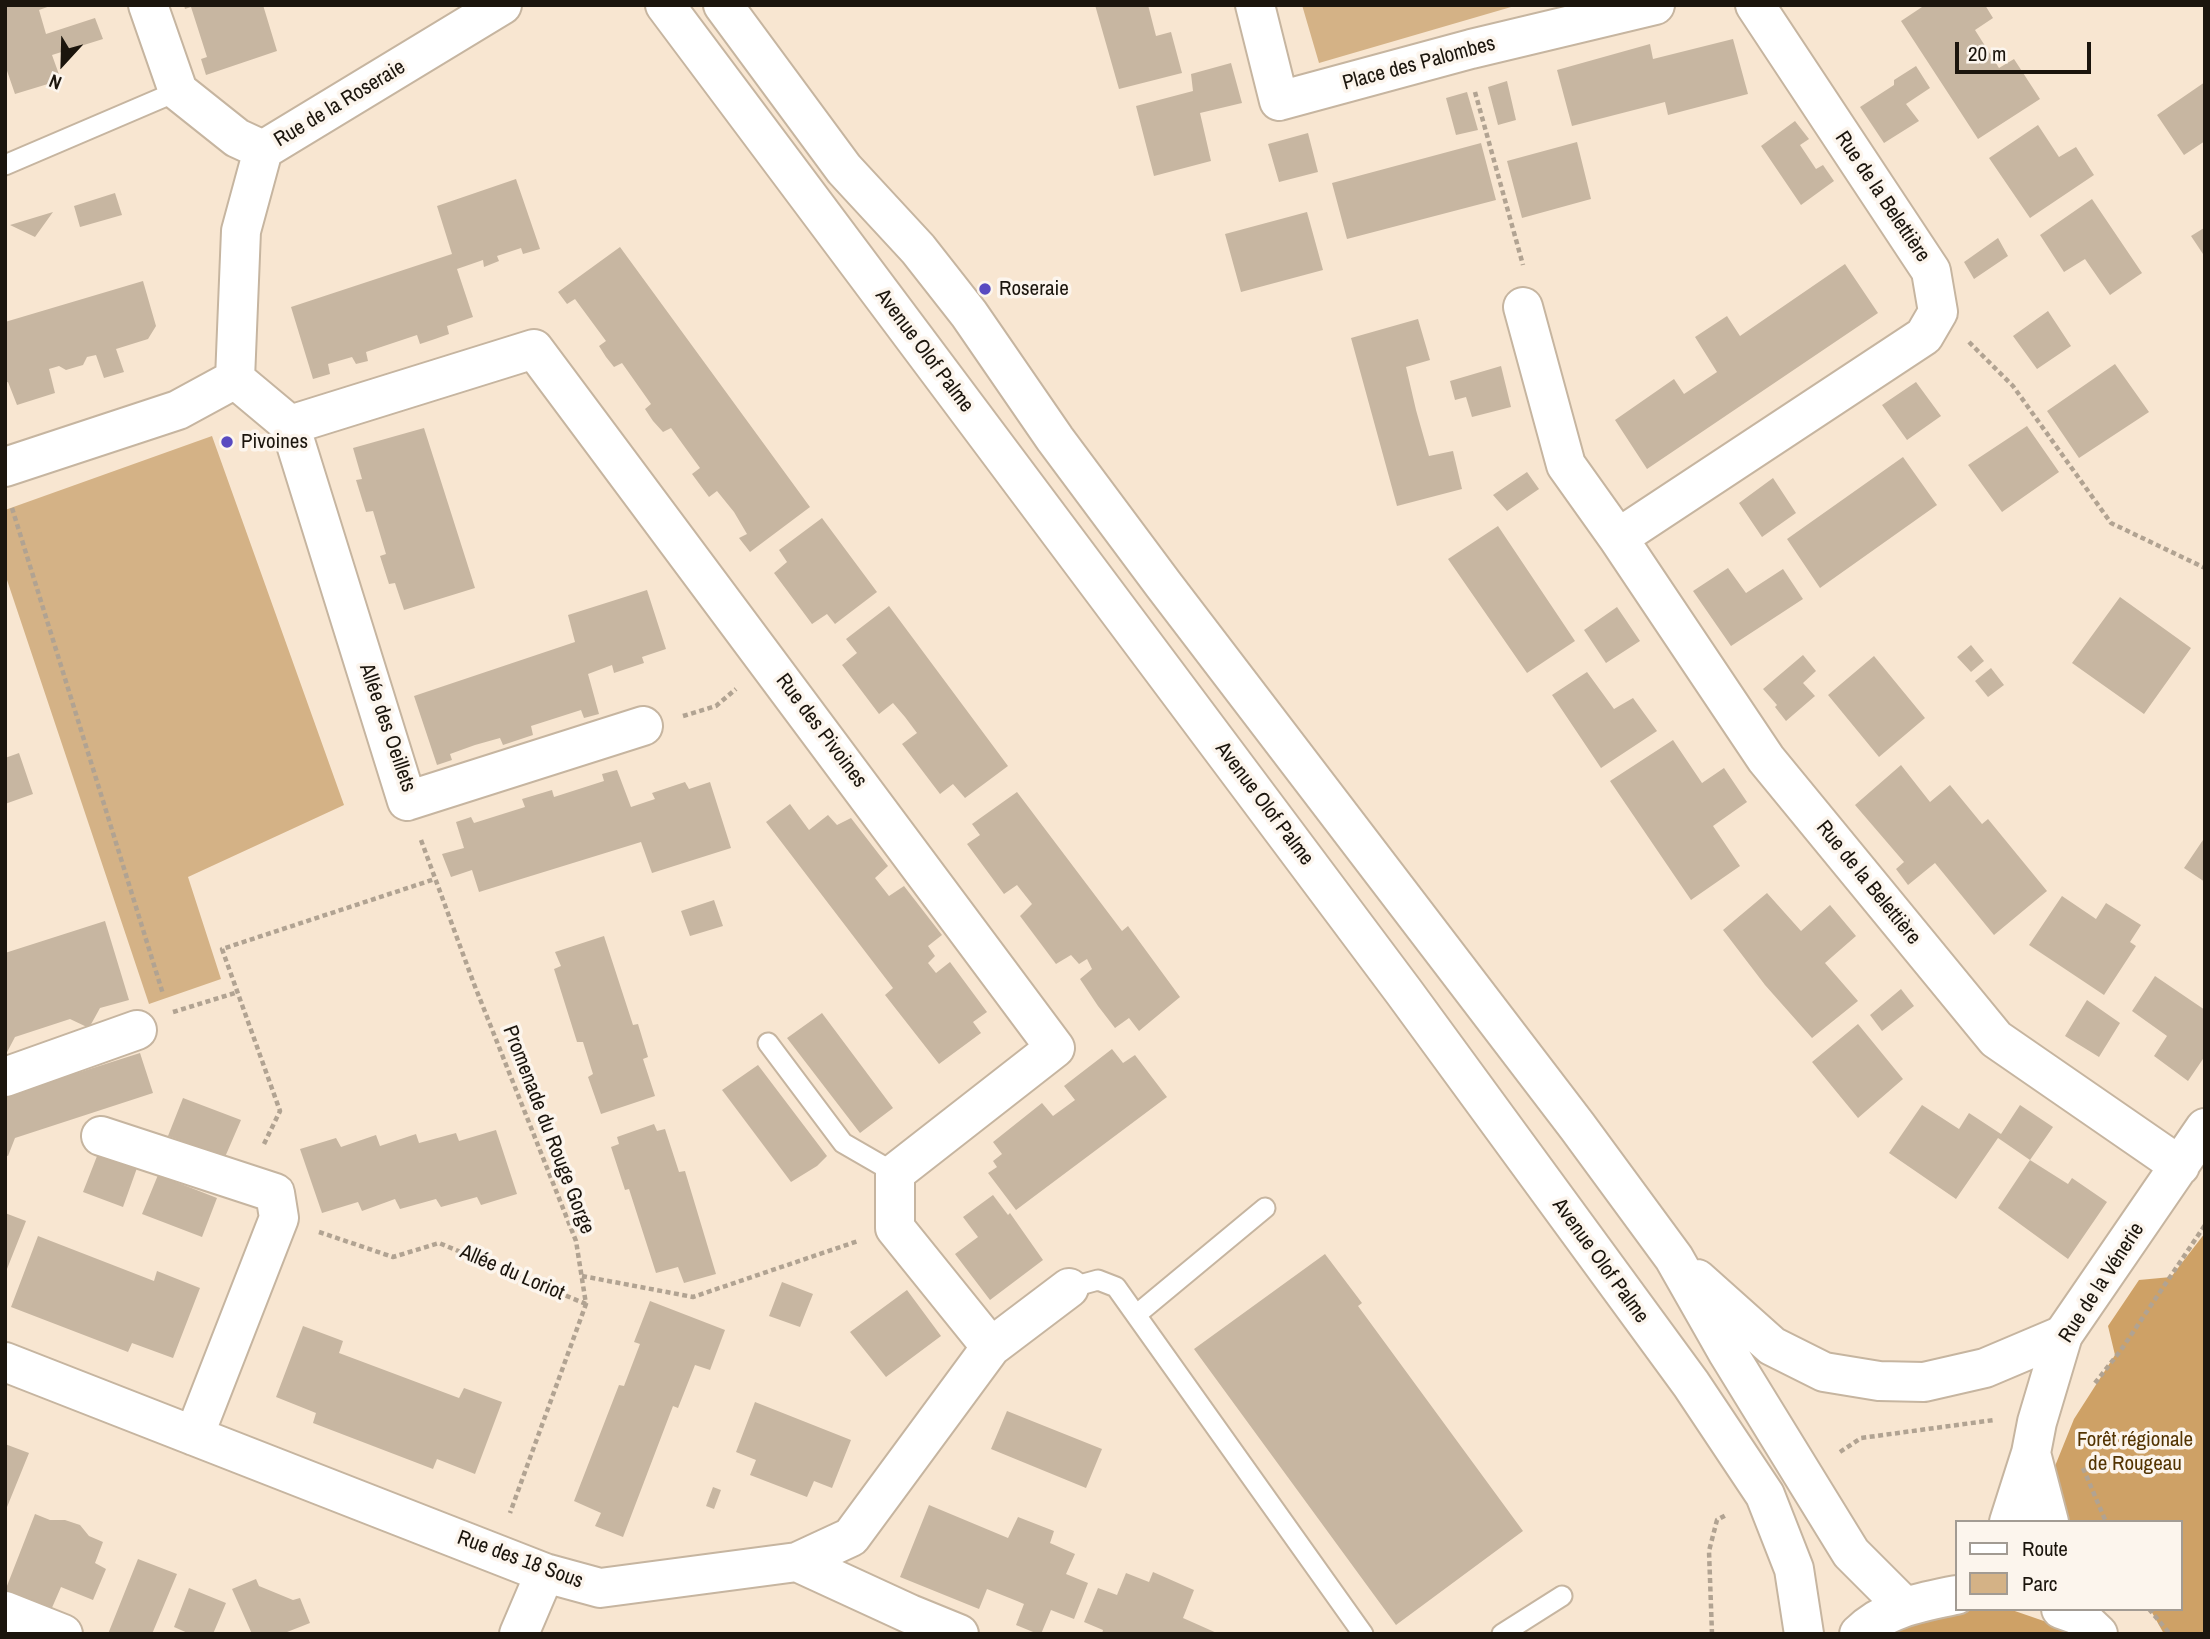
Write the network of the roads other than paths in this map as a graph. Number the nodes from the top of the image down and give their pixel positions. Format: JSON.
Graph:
{"nodes":[{"id":1,"x":148,"y":5,"type":"edge"},
{"id":2,"x":502,"y":5,"type":"edge"},
{"id":3,"x":665,"y":5,"type":"edge"},
{"id":4,"x":723,"y":5,"type":"edge"},
{"id":5,"x":1255,"y":5,"type":"edge"},
{"id":6,"x":1655,"y":5,"type":"edge"},
{"id":7,"x":1755,"y":5,"type":"edge"},
{"id":8,"x":178,"y":91,"type":"junction"},
{"id":9,"x":263,"y":150,"type":"junction"},
{"id":10,"x":5,"y":165,"type":"edge"},
{"id":11,"x":1523,"y":307,"type":"road end"},
{"id":12,"x":235,"y":379,"type":"junction"},
{"id":13,"x":290,"y":425,"type":"junction"},
{"id":14,"x":7,"y":484,"type":"edge"},
{"id":15,"x":1618,"y":538,"type":"junction"},
{"id":16,"x":643,"y":726,"type":"road end"},
{"id":17,"x":153,"y":1022,"type":"road end"},
{"id":18,"x":768,"y":1043,"type":"dead end"},
{"id":19,"x":5,"y":1077,"type":"edge"},
{"id":20,"x":2205,"y":1128,"type":"edge"},
{"id":21,"x":101,"y":1136,"type":"dead end"},
{"id":22,"x":2180,"y":1166,"type":"junction"},
{"id":23,"x":895,"y":1173,"type":"junction"},
{"id":24,"x":1265,"y":1208,"type":"dead end"},
{"id":25,"x":1674,"y":1258,"type":"junction"},
{"id":26,"x":1069,"y":1288,"type":"joint"},
{"id":27,"x":1136,"y":1315,"type":"junction"},
{"id":28,"x":2063,"y":1335,"type":"junction"},
{"id":29,"x":991,"y":1347,"type":"junction"},
{"id":30,"x":5,"y":1362,"type":"edge"},
{"id":31,"x":194,"y":1436,"type":"junction"},
{"id":32,"x":2031,"y":1453,"type":"junction"},
{"id":33,"x":2010,"y":1520,"type":"edge"},
{"id":34,"x":2048,"y":1520,"type":"edge"},
{"id":35,"x":797,"y":1562,"type":"junction"},
{"id":36,"x":545,"y":1573,"type":"junction"},
{"id":37,"x":1954,"y":1595,"type":"edge"},
{"id":38,"x":1562,"y":1596,"type":"dead end"},
{"id":39,"x":1905,"y":1606,"type":"junction"},
{"id":40,"x":5,"y":1611,"type":"edge"},
{"id":41,"x":63,"y":1634,"type":"edge"},
{"id":42,"x":520,"y":1634,"type":"edge"},
{"id":43,"x":957,"y":1634,"type":"edge"},
{"id":44,"x":1363,"y":1634,"type":"edge"},
{"id":45,"x":1502,"y":1634,"type":"edge"},
{"id":46,"x":1804,"y":1634,"type":"edge"},
{"id":47,"x":1859,"y":1634,"type":"edge"}],
"edges":[{"from":1,"to":8,"type":"street"},
{"from":2,"to":9,"type":"street","name":"Rue de la Roseraie"},
{"from":3,"to":46,"type":"street","name":"Avenue Olof Palme"},
{"from":4,"to":25,"type":"street"},
{"from":5,"to":6,"type":"street","name":"Place des Palombes"},
{"from":7,"to":15,"type":"street","name":"Rue de la Belettière"},
{"from":8,"to":9,"type":"street"},
{"from":8,"to":10,"type":"lane"},
{"from":9,"to":12,"type":"street","name":"Rue de la Roseraie"},
{"from":11,"to":15,"type":"street","name":"Rue de la Belettière"},
{"from":12,"to":13,"type":"street"},
{"from":12,"to":14,"type":"street"},
{"from":13,"to":16,"type":"street","name":"Allée des Oeillets"},
{"from":13,"to":23,"type":"street","name":"Rue des Pivoines"},
{"from":15,"to":22,"type":"street","name":"Rue de la Belettière"},
{"from":17,"to":19,"type":"street"},
{"from":18,"to":23,"type":"lane"},
{"from":20,"to":22,"type":"street","name":"Rue de la Vénerie"},
{"from":21,"to":31,"type":"street"},
{"from":22,"to":28,"type":"street","name":"Rue de la Vénerie"},
{"from":23,"to":29,"type":"street"},
{"from":24,"to":27,"type":"lane"},
{"from":25,"to":28,"type":"street"},
{"from":25,"to":39,"type":"street"},
{"from":26,"to":27,"type":"lane"},
{"from":26,"to":29,"type":"street","name":"Rue des 18 Sous"},
{"from":27,"to":44,"type":"lane"},
{"from":28,"to":32,"type":"street","name":"Rue de la Vénerie"},
{"from":29,"to":35,"type":"street","name":"Rue des 18 Sous"},
{"from":30,"to":31,"type":"street","name":"Rue des 18 Sous"},
{"from":31,"to":36,"type":"street","name":"Rue des 18 Sous"},
{"from":32,"to":33,"type":"street","name":"Rue de la Vénerie"},
{"from":32,"to":34,"type":"street","name":"Rue de la Vénerie"},
{"from":35,"to":36,"type":"street","name":"Rue des 18 Sous"},
{"from":35,"to":43,"type":"street"},
{"from":36,"to":42,"type":"street"},
{"from":37,"to":39,"type":"street"},
{"from":38,"to":45,"type":"lane"},
{"from":39,"to":47,"type":"street"},
{"from":40,"to":41,"type":"street"}]}
